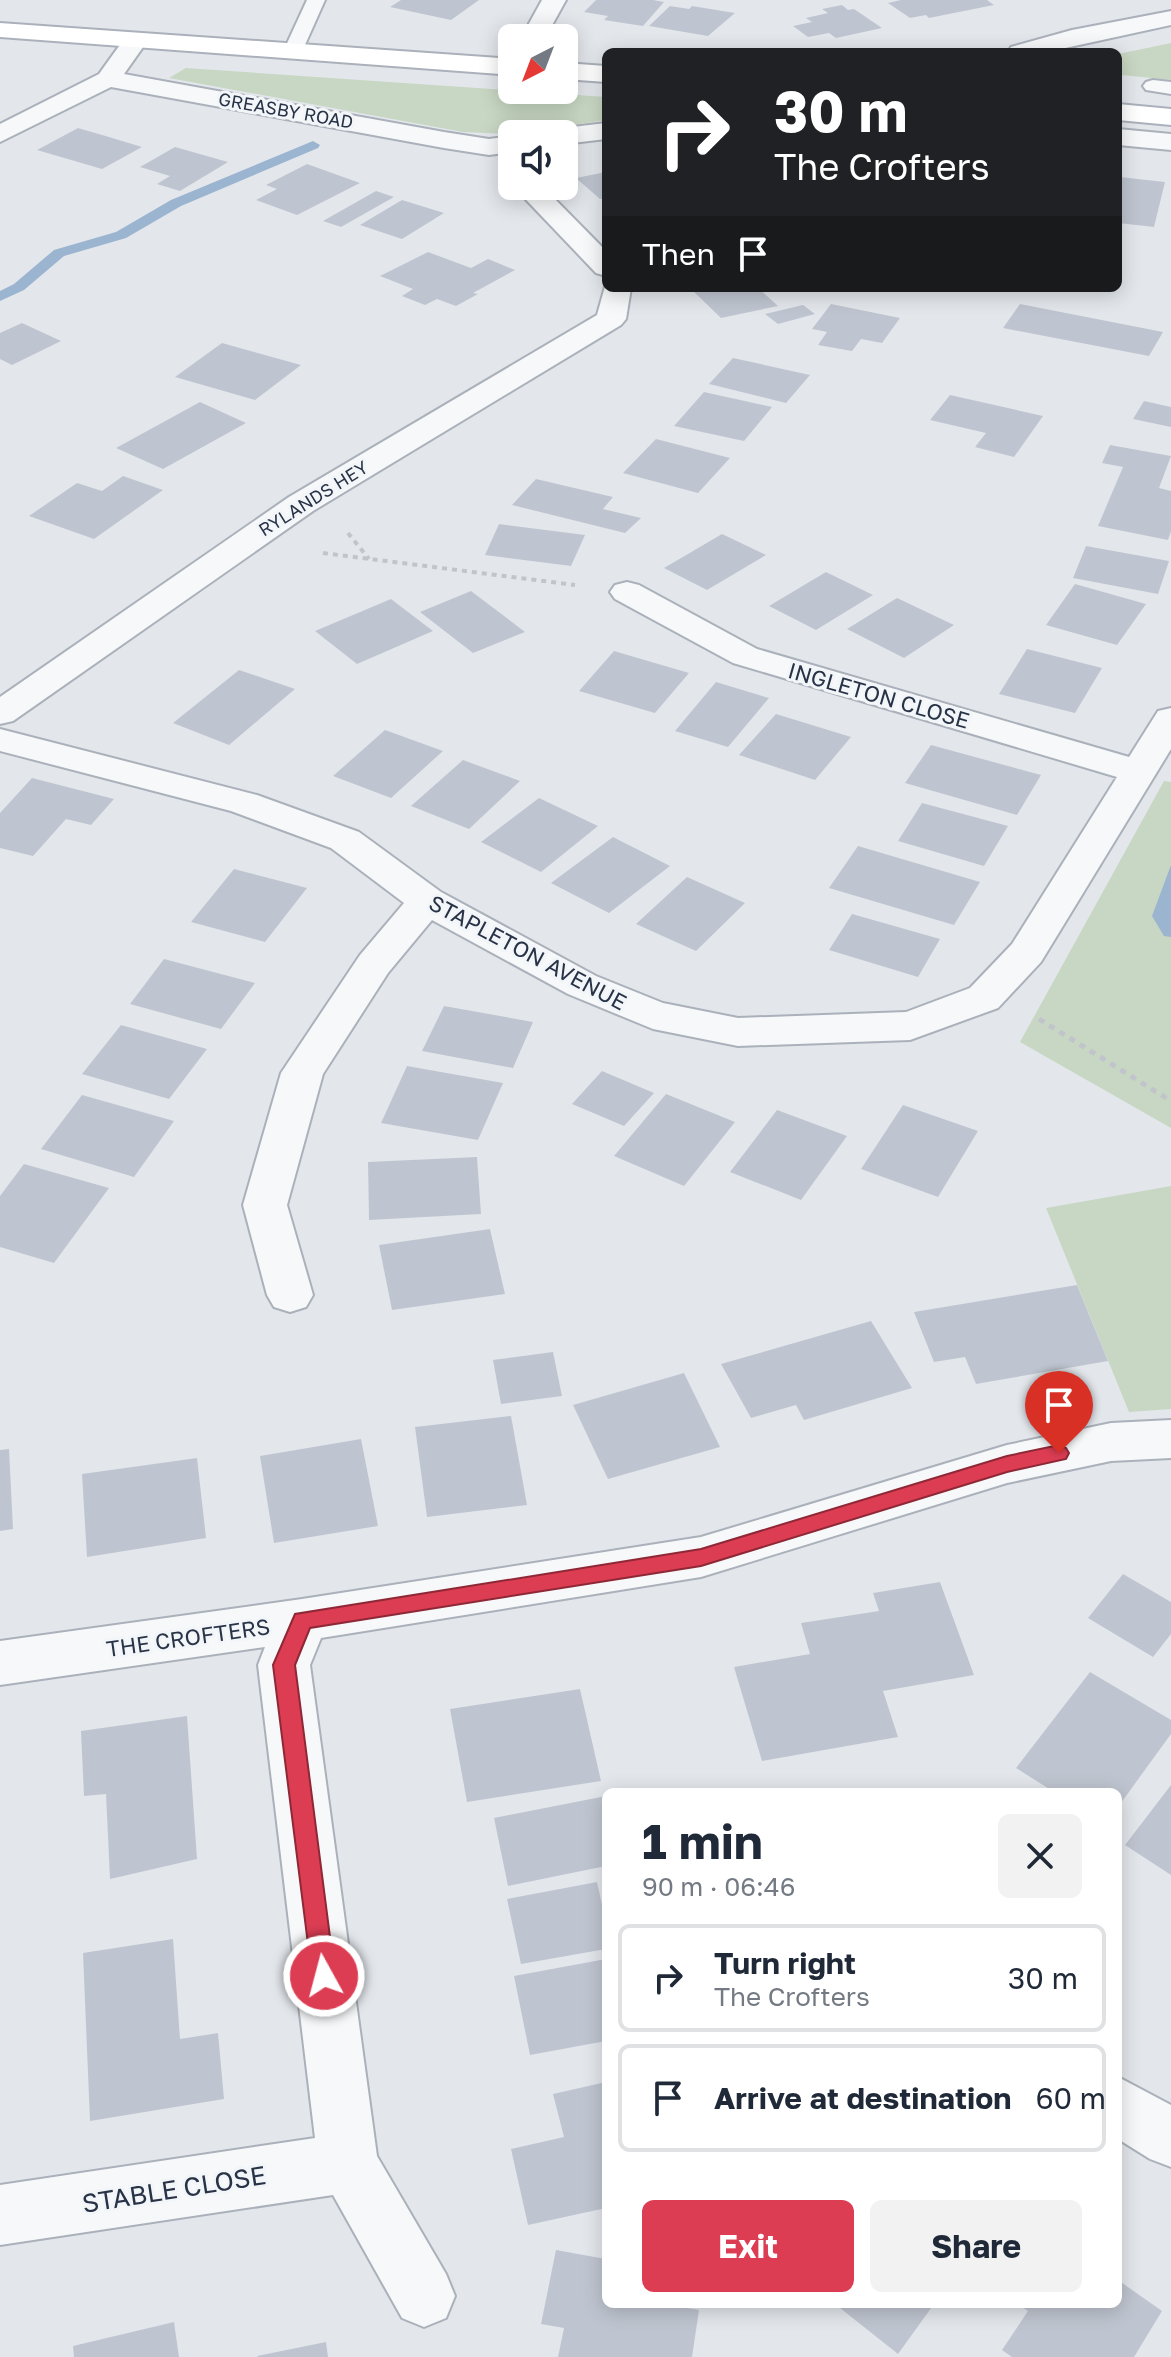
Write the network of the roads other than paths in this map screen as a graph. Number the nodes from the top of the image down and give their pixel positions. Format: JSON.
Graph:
{"nodes":[{"id":1,"x":316,"y":0,"type":"edge"},
{"id":2,"x":554,"y":0,"type":"edge"},
{"id":3,"x":1171,"y":18,"type":"edge"},
{"id":4,"x":541,"y":24,"type":"edge"},
{"id":5,"x":0,"y":30,"type":"edge"},
{"id":6,"x":136,"y":40,"type":"junction"},
{"id":7,"x":1063,"y":44,"type":"edge"},
{"id":8,"x":1042,"y":48,"type":"edge"},
{"id":9,"x":293,"y":52,"type":"junction"},
{"id":10,"x":498,"y":66,"type":"edge"},
{"id":11,"x":578,"y":72,"type":"edge"},
{"id":12,"x":602,"y":74,"type":"edge"},
{"id":13,"x":108,"y":79,"type":"junction"},
{"id":14,"x":1122,"y":112,"type":"edge"},
{"id":15,"x":1171,"y":117,"type":"edge"},
{"id":16,"x":602,"y":131,"type":"edge"},
{"id":17,"x":0,"y":134,"type":"edge"},
{"id":18,"x":578,"y":134,"type":"edge"},
{"id":19,"x":1122,"y":137,"type":"edge"},
{"id":20,"x":1171,"y":142,"type":"edge"},
{"id":21,"x":498,"y":144,"type":"edge"},
{"id":22,"x":541,"y":200,"type":"edge"},
{"id":23,"x":602,"y":263,"type":"edge"},
{"id":24,"x":616,"y":292,"type":"edge"},
{"id":25,"x":627,"y":592,"type":"road end"},
{"id":26,"x":0,"y":713,"type":"edge"},
{"id":27,"x":1171,"y":719,"type":"edge"},
{"id":28,"x":0,"y":740,"type":"edge"},
{"id":29,"x":1141,"y":772,"type":"junction"},
{"id":30,"x":427,"y":901,"type":"junction"},
{"id":31,"x":290,"y":1295,"type":"dead end"},
{"id":32,"x":1171,"y":1439,"type":"edge"},
{"id":33,"x":302,"y":1620,"type":"junction"},
{"id":34,"x":0,"y":1663,"type":"edge"},
{"id":35,"x":1122,"y":2108,"type":"edge"},
{"id":36,"x":1171,"y":2138,"type":"edge"},
{"id":37,"x":348,"y":2163,"type":"junction"},
{"id":38,"x":0,"y":2215,"type":"edge"},
{"id":39,"x":424,"y":2296,"type":"dead end"}],
"edges":[{"from":1,"to":9,"type":"lane"},
{"from":2,"to":4,"type":"street"},
{"from":3,"to":7,"type":"street"},
{"from":5,"to":6,"type":"main road"},
{"from":6,"to":9,"type":"main road"},
{"from":6,"to":13,"type":"street"},
{"from":7,"to":8,"type":"street"},
{"from":9,"to":10,"type":"main road"},
{"from":11,"to":12,"type":"main road"},
{"from":13,"to":17,"type":"street"},
{"from":13,"to":21,"type":"street","name":"GREASBY ROAD"},
{"from":14,"to":15,"type":"main road"},
{"from":16,"to":18,"type":"street"},
{"from":19,"to":20,"type":"street"},
{"from":22,"to":23,"type":"street"},
{"from":24,"to":26,"type":"street","name":"RYLANDS HEY"},
{"from":25,"to":29,"type":"street","name":"INGLETON CLOSE"},
{"from":27,"to":29,"type":"street","name":"STAPLETON AVENUE"},
{"from":28,"to":30,"type":"street","name":"STAPLETON AVENUE"},
{"from":29,"to":30,"type":"street","name":"STAPLETON AVENUE"},
{"from":30,"to":31,"type":"street"},
{"from":32,"to":33,"type":"street","name":"THE CROFTERS"},
{"from":33,"to":34,"type":"street","name":"THE CROFTERS"},
{"from":33,"to":37,"type":"street"},
{"from":35,"to":36,"type":"street"},
{"from":37,"to":38,"type":"street","name":"STABLE CLOSE"},
{"from":37,"to":39,"type":"street"}]}
